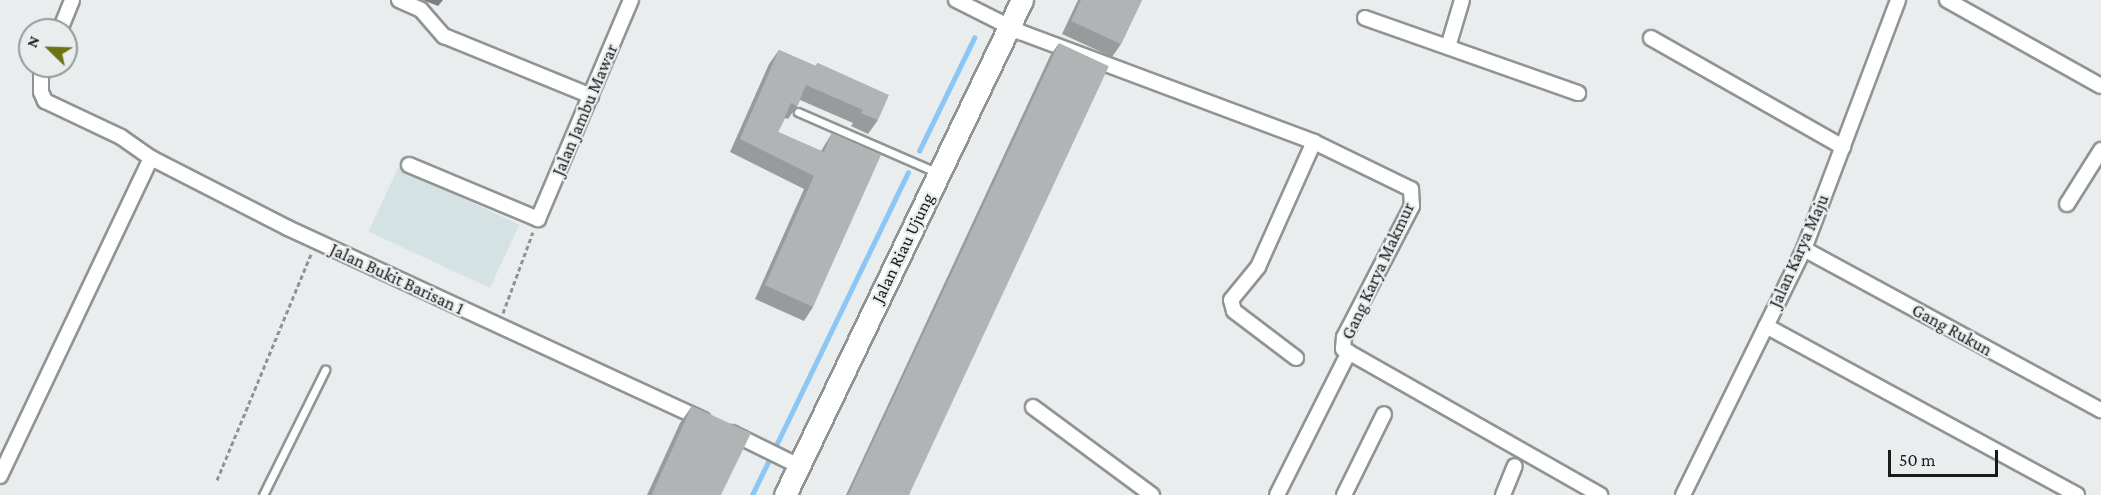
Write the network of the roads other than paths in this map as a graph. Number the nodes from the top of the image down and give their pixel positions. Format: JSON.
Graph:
{"nodes":[{"id":1,"x":72,"y":0,"type":"edge"},
{"id":2,"x":399,"y":0,"type":"edge"},
{"id":3,"x":631,"y":0,"type":"edge"},
{"id":4,"x":956,"y":0,"type":"edge"},
{"id":5,"x":1022,"y":0,"type":"edge"},
{"id":6,"x":1462,"y":0,"type":"edge"},
{"id":7,"x":1898,"y":0,"type":"edge"},
{"id":8,"x":1947,"y":0,"type":"edge"},
{"id":9,"x":65,"y":18,"type":"edge"},
{"id":10,"x":1365,"y":18,"type":"dead end"},
{"id":11,"x":1009,"y":26,"type":"junction"},
{"id":12,"x":1651,"y":38,"type":"dead end"},
{"id":13,"x":1448,"y":46,"type":"junction"},
{"id":14,"x":41,"y":78,"type":"edge"},
{"id":15,"x":2101,"y":86,"type":"edge"},
{"id":16,"x":1578,"y":93,"type":"dead end"},
{"id":17,"x":591,"y":96,"type":"junction"},
{"id":18,"x":798,"y":112,"type":"edge"},
{"id":19,"x":1314,"y":142,"type":"junction"},
{"id":20,"x":1843,"y":147,"type":"junction"},
{"id":21,"x":2101,"y":150,"type":"edge"},
{"id":22,"x":151,"y":158,"type":"junction"},
{"id":23,"x":410,"y":165,"type":"dead end"},
{"id":24,"x":939,"y":173,"type":"junction"},
{"id":25,"x":2067,"y":204,"type":"dead end"},
{"id":26,"x":1804,"y":249,"type":"junction"},
{"id":27,"x":1766,"y":326,"type":"junction"},
{"id":28,"x":1349,"y":352,"type":"junction"},
{"id":29,"x":1296,"y":358,"type":"dead end"},
{"id":30,"x":325,"y":370,"type":"dead end"},
{"id":31,"x":1033,"y":407,"type":"dead end"},
{"id":32,"x":2101,"y":410,"type":"edge"},
{"id":33,"x":1384,"y":414,"type":"dead end"},
{"id":34,"x":1520,"y":451,"type":"junction"},
{"id":35,"x":794,"y":463,"type":"junction"},
{"id":36,"x":1515,"y":466,"type":"joint"},
{"id":37,"x":0,"y":476,"type":"edge"},
{"id":38,"x":263,"y":495,"type":"edge"},
{"id":39,"x":785,"y":495,"type":"edge"},
{"id":40,"x":1152,"y":495,"type":"edge"},
{"id":41,"x":1277,"y":495,"type":"edge"},
{"id":42,"x":1344,"y":495,"type":"edge"},
{"id":43,"x":1503,"y":495,"type":"edge"},
{"id":44,"x":1600,"y":495,"type":"edge"},
{"id":45,"x":1683,"y":495,"type":"edge"},
{"id":46,"x":2077,"y":495,"type":"edge"}],
"edges":[{"from":1,"to":9,"type":"street"},
{"from":2,"to":17,"type":"street"},
{"from":3,"to":17,"type":"street","name":"Jalan Jambu Mawar"},
{"from":4,"to":11,"type":"street"},
{"from":5,"to":11,"type":"main road","name":"Jalan Riau Ujung"},
{"from":6,"to":13,"type":"street"},
{"from":7,"to":20,"type":"street","name":"Jalan Karya Maju"},
{"from":8,"to":15,"type":"street"},
{"from":10,"to":13,"type":"street"},
{"from":11,"to":19,"type":"street","name":"Gang Karya Makmur"},
{"from":11,"to":24,"type":"main road","name":"Jalan Riau Ujung"},
{"from":12,"to":20,"type":"street"},
{"from":13,"to":16,"type":"street"},
{"from":14,"to":22,"type":"street","name":"Jalan Bukit Barisan 1"},
{"from":17,"to":23,"type":"street","name":"Jalan Jambu Mawar"},
{"from":18,"to":24,"type":"lane"},
{"from":19,"to":28,"type":"street","name":"Gang Karya Makmur"},
{"from":19,"to":29,"type":"street"},
{"from":20,"to":26,"type":"street","name":"Jalan Karya Maju"},
{"from":21,"to":25,"type":"street"},
{"from":22,"to":35,"type":"street","name":"Jalan Bukit Barisan 1"},
{"from":22,"to":37,"type":"street"},
{"from":24,"to":35,"type":"main road","name":"Jalan Riau Ujung"},
{"from":26,"to":27,"type":"street","name":"Jalan Karya Maju"},
{"from":26,"to":32,"type":"street","name":"Gang Rukun"},
{"from":27,"to":45,"type":"street","name":"Jalan Karya Maju"},
{"from":27,"to":46,"type":"street"},
{"from":28,"to":34,"type":"street","name":"Gang Karya Makmur"},
{"from":28,"to":41,"type":"street"},
{"from":30,"to":38,"type":"lane"},
{"from":31,"to":40,"type":"street"},
{"from":33,"to":42,"type":"street"},
{"from":34,"to":36,"type":"lane"},
{"from":34,"to":44,"type":"street","name":"Gang Karya Makmur"},
{"from":35,"to":39,"type":"main road","name":"Jalan Riau Ujung"},
{"from":36,"to":43,"type":"street"}]}
